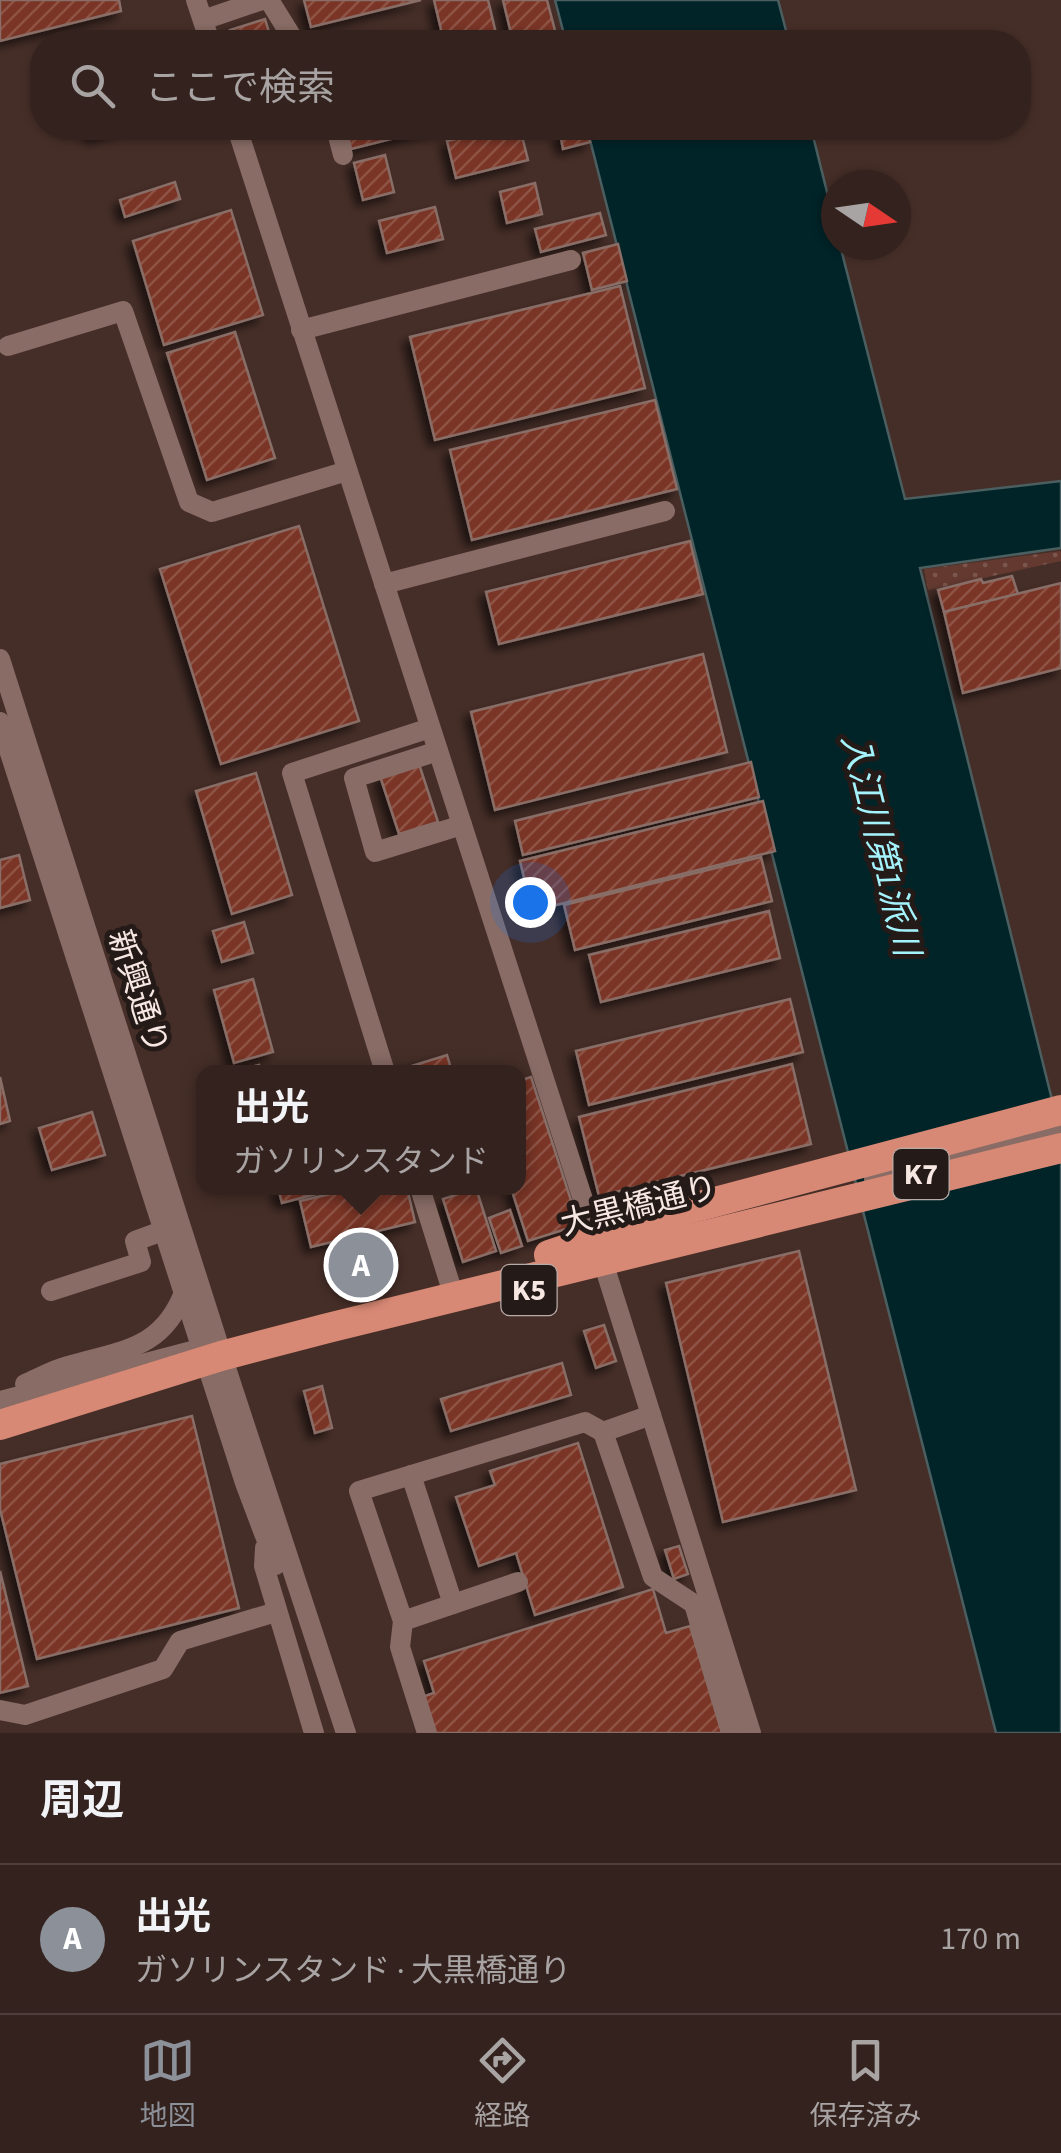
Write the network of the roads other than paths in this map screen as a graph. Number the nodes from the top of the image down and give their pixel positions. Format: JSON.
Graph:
{"nodes":[{"id":1,"x":262,"y":0,"type":"edge"},
{"id":2,"x":270,"y":0,"type":"edge"},
{"id":3,"x":199,"y":10,"type":"edge"},
{"id":4,"x":288,"y":30,"type":"edge"},
{"id":5,"x":241,"y":140,"type":"edge"},
{"id":6,"x":339,"y":140,"type":"edge"},
{"id":7,"x":343,"y":155,"type":"dead end"},
{"id":8,"x":571,"y":260,"type":"dead end"},
{"id":9,"x":302,"y":330,"type":"junction"},
{"id":10,"x":8,"y":346,"type":"dead end"},
{"id":11,"x":347,"y":471,"type":"junction"},
{"id":12,"x":665,"y":511,"type":"dead end"},
{"id":13,"x":384,"y":584,"type":"junction"},
{"id":14,"x":1,"y":665,"type":"edge"},
{"id":15,"x":0,"y":722,"type":"edge"},
{"id":16,"x":430,"y":728,"type":"junction"},
{"id":17,"x":438,"y":751,"type":"junction"},
{"id":18,"x":462,"y":825,"type":"junction"},
{"id":19,"x":382,"y":1065,"type":"edge"},
{"id":20,"x":1061,"y":1110,"type":"edge"},
{"id":21,"x":1061,"y":1132,"type":"edge"},
{"id":22,"x":1061,"y":1153,"type":"edge"},
{"id":23,"x":422,"y":1195,"type":"edge"},
{"id":24,"x":781,"y":1216,"type":"junction"},
{"id":25,"x":165,"y":1230,"type":"junction"},
{"id":26,"x":598,"y":1246,"type":"junction"},
{"id":27,"x":606,"y":1270,"type":"junction"},
{"id":28,"x":450,"y":1284,"type":"junction"},
{"id":29,"x":185,"y":1290,"type":"junction"},
{"id":30,"x":51,"y":1292,"type":"dead end"},
{"id":31,"x":215,"y":1355,"type":"junction"},
{"id":32,"x":0,"y":1398,"type":"edge"},
{"id":33,"x":651,"y":1415,"type":"junction"},
{"id":34,"x":0,"y":1416,"type":"edge"},
{"id":35,"x":0,"y":1424,"type":"edge"},
{"id":36,"x":0,"y":1432,"type":"edge"},
{"id":37,"x":603,"y":1432,"type":"junction"},
{"id":38,"x":412,"y":1475,"type":"junction"},
{"id":39,"x":269,"y":1499,"type":"junction"},
{"id":40,"x":266,"y":1536,"type":"junction"},
{"id":41,"x":518,"y":1582,"type":"dead end"},
{"id":42,"x":453,"y":1604,"type":"junction"},
{"id":43,"x":276,"y":1612,"type":"junction"},
{"id":44,"x":403,"y":1620,"type":"junction"},
{"id":45,"x":0,"y":1710,"type":"edge"},
{"id":46,"x":314,"y":1733,"type":"edge"},
{"id":47,"x":332,"y":1733,"type":"edge"},
{"id":48,"x":346,"y":1733,"type":"edge"},
{"id":49,"x":361,"y":1733,"type":"edge"},
{"id":50,"x":426,"y":1733,"type":"edge"},
{"id":51,"x":732,"y":1733,"type":"edge"},
{"id":52,"x":751,"y":1733,"type":"edge"}],
"edges":[{"from":1,"to":3,"type":"street"},
{"from":2,"to":4,"type":"street"},
{"from":5,"to":9,"type":"street"},
{"from":6,"to":7,"type":"street"},
{"from":8,"to":9,"type":"street"},
{"from":9,"to":11,"type":"street"},
{"from":10,"to":11,"type":"street"},
{"from":11,"to":13,"type":"street"},
{"from":12,"to":13,"type":"street"},
{"from":13,"to":16,"type":"street"},
{"from":14,"to":31,"type":"street","name":"新興通り"},
{"from":15,"to":25,"type":"street","name":"新興通り"},
{"from":16,"to":17,"type":"street"},
{"from":16,"to":19,"type":"street"},
{"from":17,"to":18,"type":"street"},
{"from":17,"to":18,"type":"street"},
{"from":18,"to":26,"type":"street"},
{"from":20,"to":31,"type":"highway"},
{"from":21,"to":24,"type":"highway","number":"K7"},
{"from":21,"to":26,"type":"street","name":"大黒橋通り"},
{"from":22,"to":24,"type":"highway","number":"K5"},
{"from":22,"to":27,"type":"street","name":"大黒橋通り"},
{"from":22,"to":36,"type":"highway","number":"K5"},
{"from":23,"to":28,"type":"street"},
{"from":24,"to":31,"type":"highway","number":"K5"},
{"from":25,"to":29,"type":"street","name":"新興通り"},
{"from":25,"to":30,"type":"street"},
{"from":26,"to":27,"type":"street"},
{"from":26,"to":28,"type":"street","name":"大黒橋通り"},
{"from":27,"to":31,"type":"street","name":"大黒橋通り"},
{"from":27,"to":33,"type":"street"},
{"from":28,"to":31,"type":"street","name":"大黒橋通り"},
{"from":29,"to":31,"type":"street","name":"新興通り"},
{"from":29,"to":32,"type":"street"},
{"from":31,"to":32,"type":"street","name":"大黒橋通り"},
{"from":31,"to":34,"type":"street","name":"大黒橋通り"},
{"from":31,"to":35,"type":"highway","number":"K5"},
{"from":31,"to":39,"type":"street"},
{"from":31,"to":40,"type":"street"},
{"from":33,"to":37,"type":"street"},
{"from":33,"to":52,"type":"street"},
{"from":37,"to":38,"type":"street"},
{"from":37,"to":51,"type":"street"},
{"from":38,"to":42,"type":"street"},
{"from":38,"to":44,"type":"street"},
{"from":39,"to":48,"type":"street"},
{"from":39,"to":49,"type":"street"},
{"from":40,"to":43,"type":"street"},
{"from":40,"to":47,"type":"street"},
{"from":41,"to":42,"type":"street"},
{"from":42,"to":44,"type":"street"},
{"from":43,"to":45,"type":"street"},
{"from":43,"to":46,"type":"street"},
{"from":44,"to":50,"type":"street"}]}
